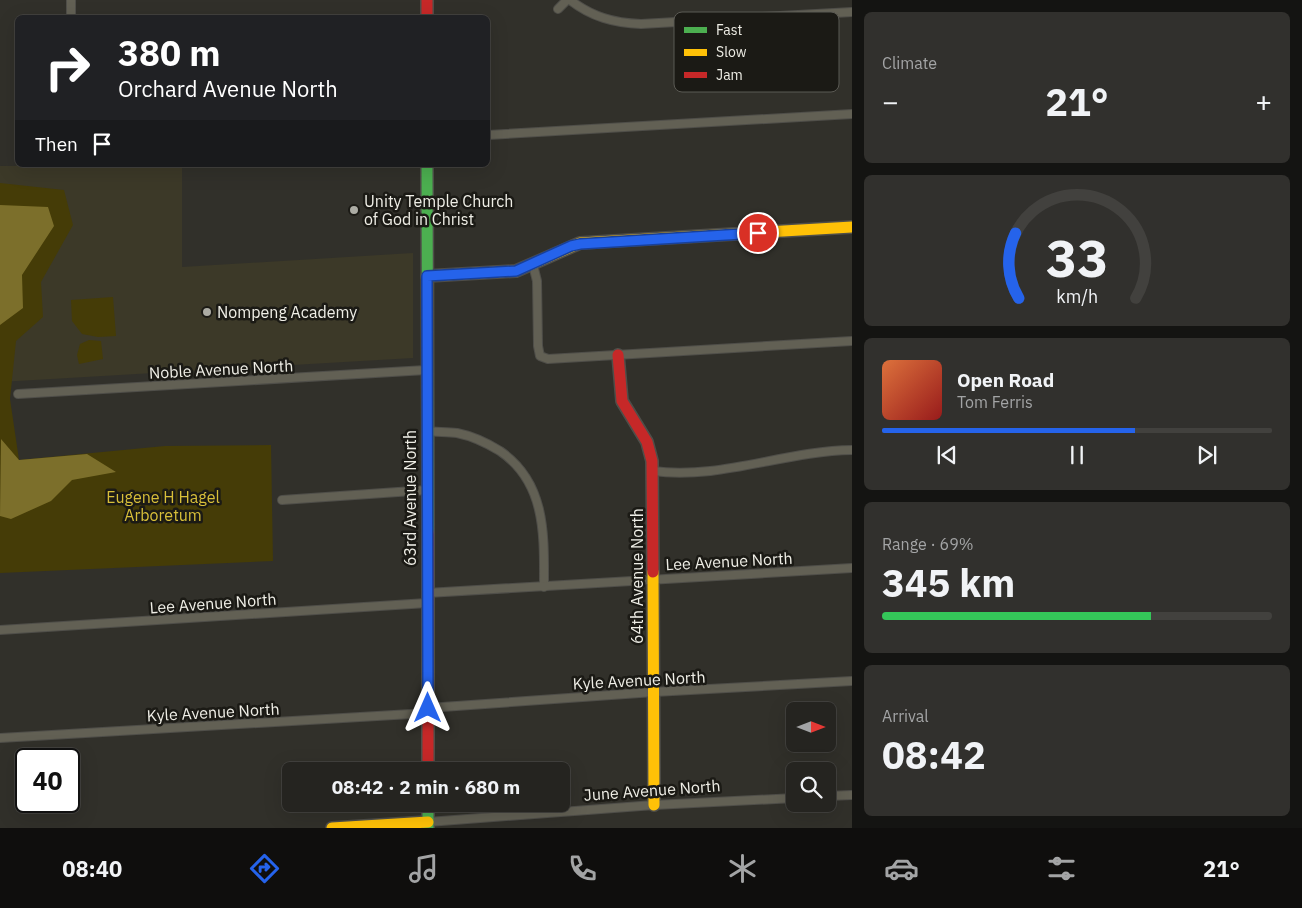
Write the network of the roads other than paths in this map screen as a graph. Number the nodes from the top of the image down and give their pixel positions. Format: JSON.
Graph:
{"nodes":[{"id":1,"x":71,"y":0,"type":"edge"},
{"id":2,"x":427,"y":0,"type":"edge"},
{"id":3,"x":569,"y":0,"type":"edge"},
{"id":4,"x":558,"y":9,"type":"dead end"},
{"id":5,"x":852,"y":12,"type":"edge"},
{"id":6,"x":839,"y":13,"type":"edge"},
{"id":7,"x":71,"y":15,"type":"edge"},
{"id":8,"x":427,"y":15,"type":"edge"},
{"id":9,"x":674,"y":22,"type":"edge"},
{"id":10,"x":852,"y":114,"type":"edge"},
{"id":11,"x":490,"y":135,"type":"edge"},
{"id":12,"x":427,"y":167,"type":"edge"},
{"id":13,"x":852,"y":227,"type":"edge"},
{"id":14,"x":532,"y":265,"type":"junction"},
{"id":15,"x":427,"y":276,"type":"junction"},
{"id":16,"x":852,"y":341,"type":"edge"},
{"id":17,"x":618,"y":355,"type":"junction"},
{"id":18,"x":426,"y":370,"type":"junction"},
{"id":19,"x":18,"y":394,"type":"dead end"},
{"id":20,"x":426,"y":431,"type":"junction"},
{"id":21,"x":852,"y":450,"type":"edge"},
{"id":22,"x":653,"y":472,"type":"junction"},
{"id":23,"x":427,"y":490,"type":"junction"},
{"id":24,"x":282,"y":500,"type":"dead end"},
{"id":25,"x":852,"y":568,"type":"edge"},
{"id":26,"x":654,"y":579,"type":"junction"},
{"id":27,"x":544,"y":587,"type":"junction"},
{"id":28,"x":427,"y":598,"type":"junction"},
{"id":29,"x":0,"y":630,"type":"edge"},
{"id":30,"x":852,"y":681,"type":"edge"},
{"id":31,"x":654,"y":692,"type":"junction"},
{"id":32,"x":428,"y":710,"type":"junction"},
{"id":33,"x":0,"y":738,"type":"edge"},
{"id":34,"x":428,"y":762,"type":"edge"},
{"id":35,"x":852,"y":795,"type":"edge"},
{"id":36,"x":836,"y":796,"type":"edge"},
{"id":37,"x":786,"y":798,"type":"edge"},
{"id":38,"x":654,"y":805,"type":"junction"},
{"id":39,"x":428,"y":812,"type":"edge"},
{"id":40,"x":428,"y":825,"type":"edge"},
{"id":41,"x":332,"y":828,"type":"edge"}],
"edges":[{"from":1,"to":7,"type":"street"},
{"from":2,"to":8,"type":"street"},
{"from":3,"to":4,"type":"street"},
{"from":3,"to":9,"type":"street"},
{"from":5,"to":6,"type":"street"},
{"from":10,"to":11,"type":"street"},
{"from":12,"to":15,"type":"street","name":"63rd Avenue North"},
{"from":13,"to":14,"type":"street"},
{"from":14,"to":15,"type":"street"},
{"from":14,"to":17,"type":"street"},
{"from":15,"to":18,"type":"street","name":"63rd Avenue North"},
{"from":16,"to":17,"type":"street"},
{"from":17,"to":22,"type":"street","name":"64th Avenue North"},
{"from":18,"to":19,"type":"street","name":"Noble Avenue North"},
{"from":18,"to":20,"type":"street","name":"63rd Avenue North"},
{"from":20,"to":23,"type":"street","name":"63rd Avenue North"},
{"from":20,"to":27,"type":"street"},
{"from":21,"to":22,"type":"street"},
{"from":22,"to":26,"type":"street","name":"64th Avenue North"},
{"from":23,"to":24,"type":"street"},
{"from":23,"to":28,"type":"street","name":"63rd Avenue North"},
{"from":25,"to":26,"type":"street","name":"Lee Avenue North"},
{"from":26,"to":27,"type":"street","name":"Lee Avenue North"},
{"from":26,"to":31,"type":"street","name":"64th Avenue North"},
{"from":27,"to":28,"type":"street","name":"Lee Avenue North"},
{"from":28,"to":29,"type":"street","name":"Lee Avenue North"},
{"from":28,"to":32,"type":"street","name":"63rd Avenue North"},
{"from":30,"to":31,"type":"street","name":"Kyle Avenue North"},
{"from":31,"to":32,"type":"street","name":"Kyle Avenue North"},
{"from":31,"to":38,"type":"street","name":"64th Avenue North"},
{"from":32,"to":33,"type":"street","name":"Kyle Avenue North"},
{"from":32,"to":34,"type":"street","name":"63rd Avenue North"},
{"from":35,"to":36,"type":"street"},
{"from":37,"to":38,"type":"street","name":"June Avenue North"},
{"from":38,"to":40,"type":"street","name":"June Avenue North"},
{"from":39,"to":40,"type":"street"},
{"from":40,"to":41,"type":"street","name":"June Avenue North"}]}
